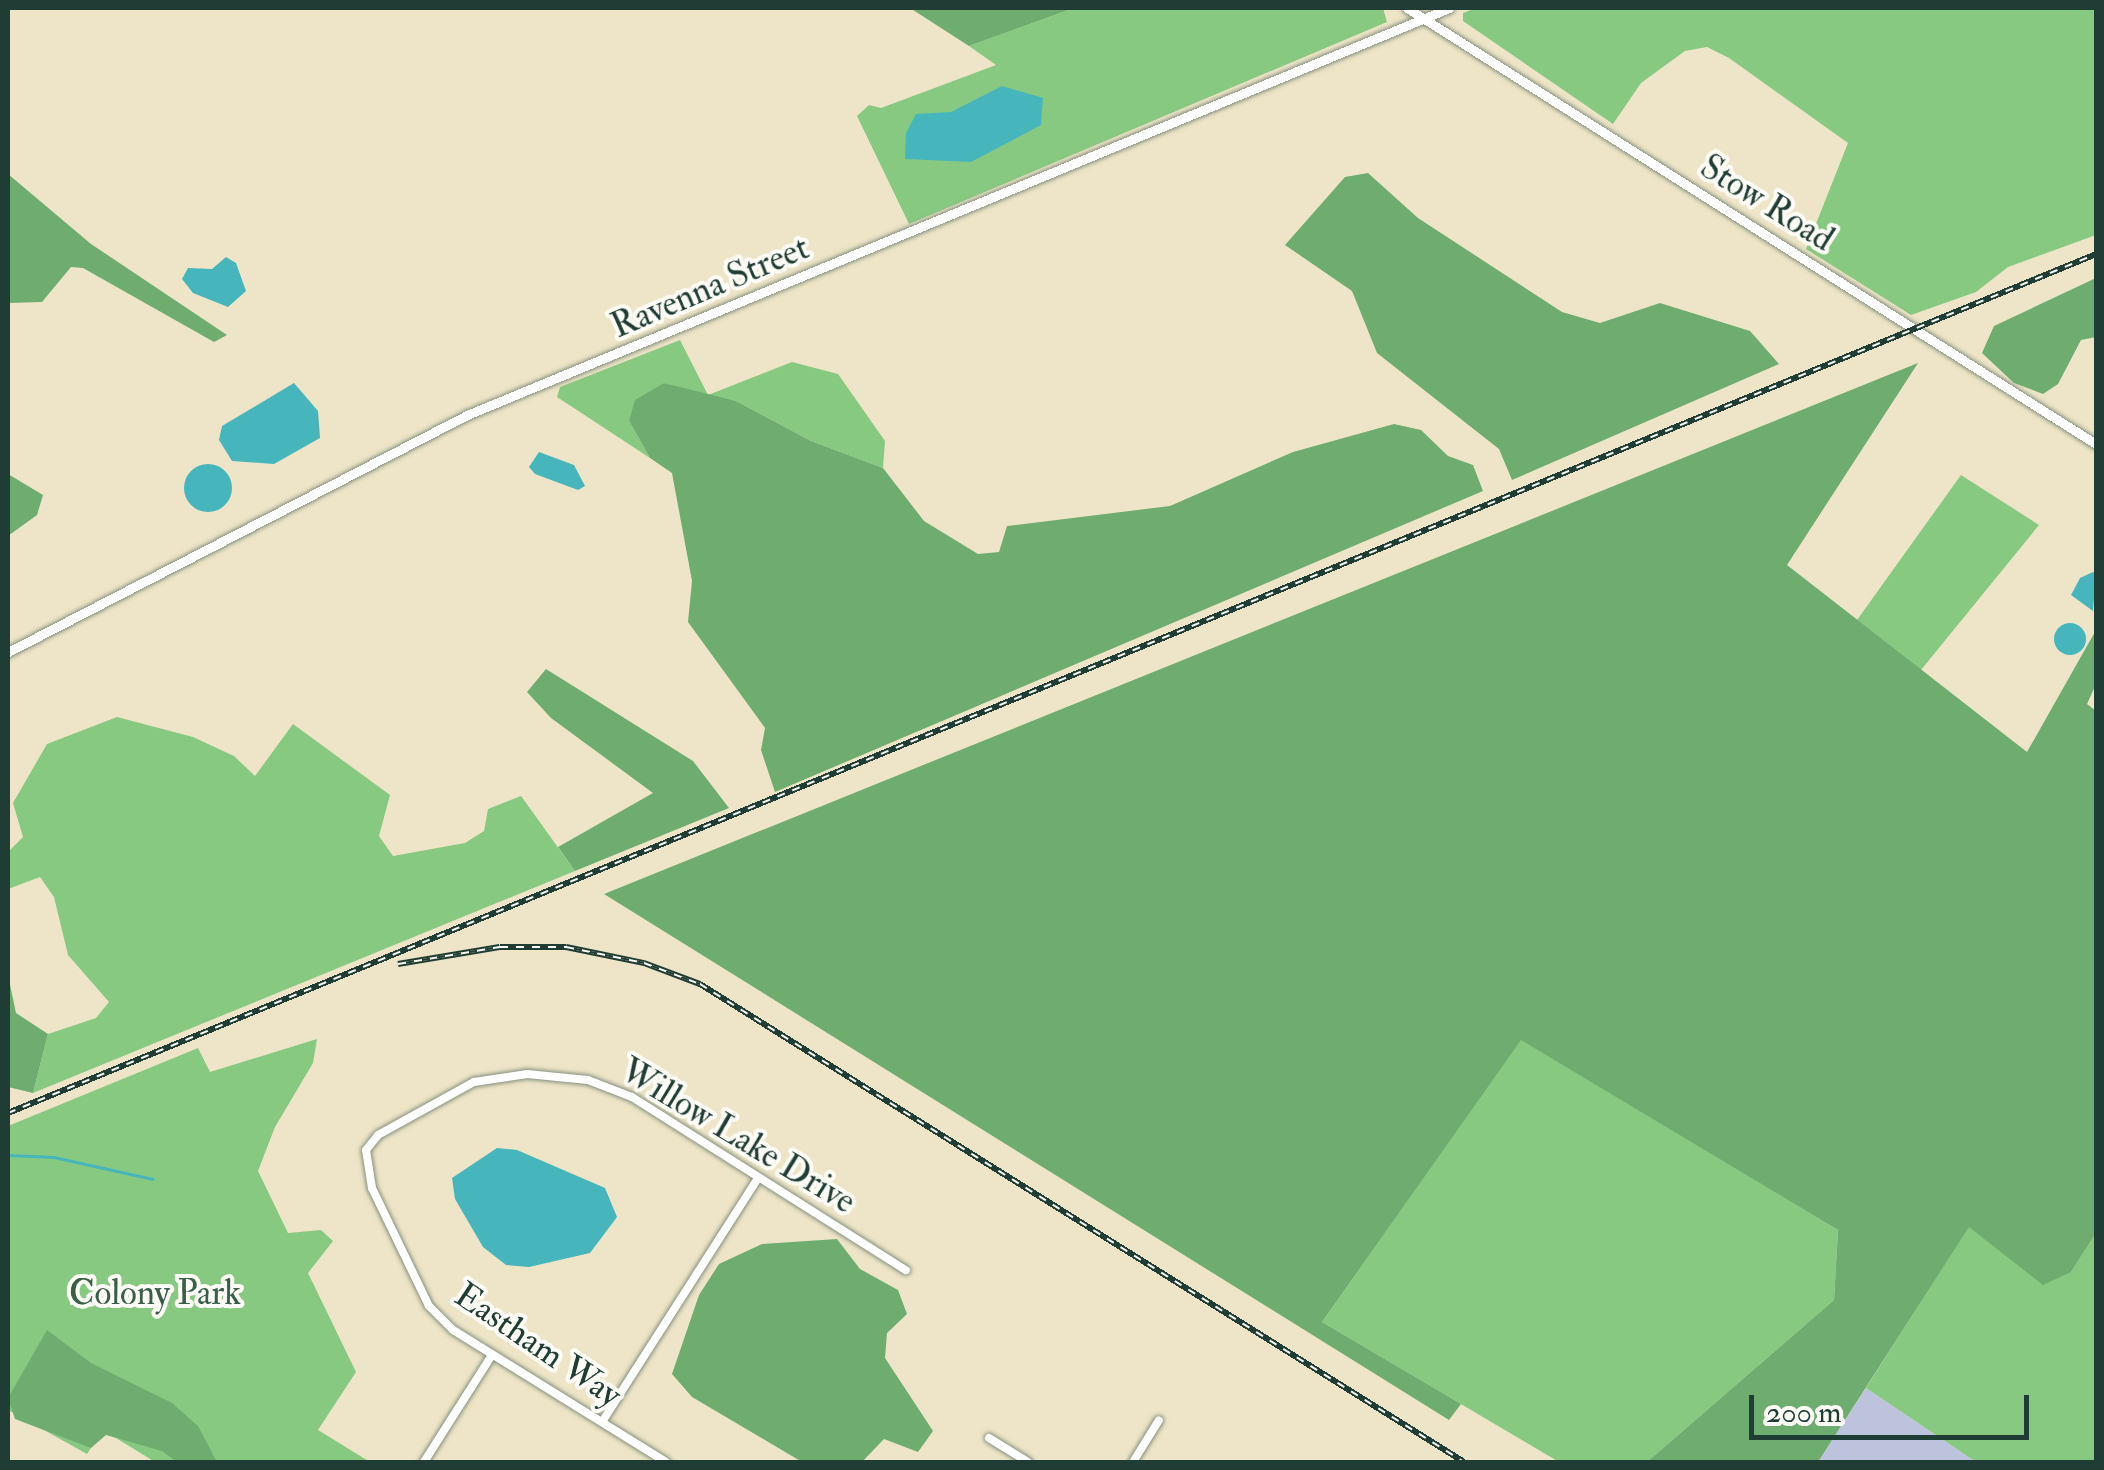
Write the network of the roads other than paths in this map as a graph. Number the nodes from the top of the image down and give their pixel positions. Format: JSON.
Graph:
{"nodes":[{"id":1,"x":1407,"y":8,"type":"edge"},
{"id":2,"x":1450,"y":8,"type":"edge"},
{"id":3,"x":1426,"y":18,"type":"junction"},
{"id":4,"x":2096,"y":444,"type":"edge"},
{"id":5,"x":8,"y":652,"type":"edge"},
{"id":6,"x":372,"y":1142,"type":"joint"},
{"id":7,"x":758,"y":1178,"type":"junction"},
{"id":8,"x":906,"y":1270,"type":"dead end"},
{"id":9,"x":492,"y":1355,"type":"junction"},
{"id":10,"x":1158,"y":1420,"type":"dead end"},
{"id":11,"x":602,"y":1422,"type":"junction"},
{"id":12,"x":990,"y":1438,"type":"dead end"},
{"id":13,"x":424,"y":1462,"type":"edge"},
{"id":14,"x":666,"y":1462,"type":"edge"},
{"id":15,"x":1028,"y":1462,"type":"edge"},
{"id":16,"x":1133,"y":1462,"type":"edge"}],
"edges":[{"from":1,"to":3,"type":"street","name":"Stow Road"},
{"from":2,"to":3,"type":"street","name":"Ravenna Street"},
{"from":3,"to":4,"type":"street","name":"Stow Road"},
{"from":3,"to":5,"type":"street","name":"Ravenna Street"},
{"from":6,"to":7,"type":"street","name":"Willow Lake Drive"},
{"from":6,"to":9,"type":"street","name":"Eastham Way"},
{"from":7,"to":8,"type":"street","name":"Willow Lake Drive"},
{"from":7,"to":11,"type":"street"},
{"from":9,"to":11,"type":"street","name":"Eastham Way"},
{"from":9,"to":13,"type":"street"},
{"from":10,"to":16,"type":"street"},
{"from":11,"to":14,"type":"street","name":"Eastham Way"},
{"from":12,"to":15,"type":"street"}]}
